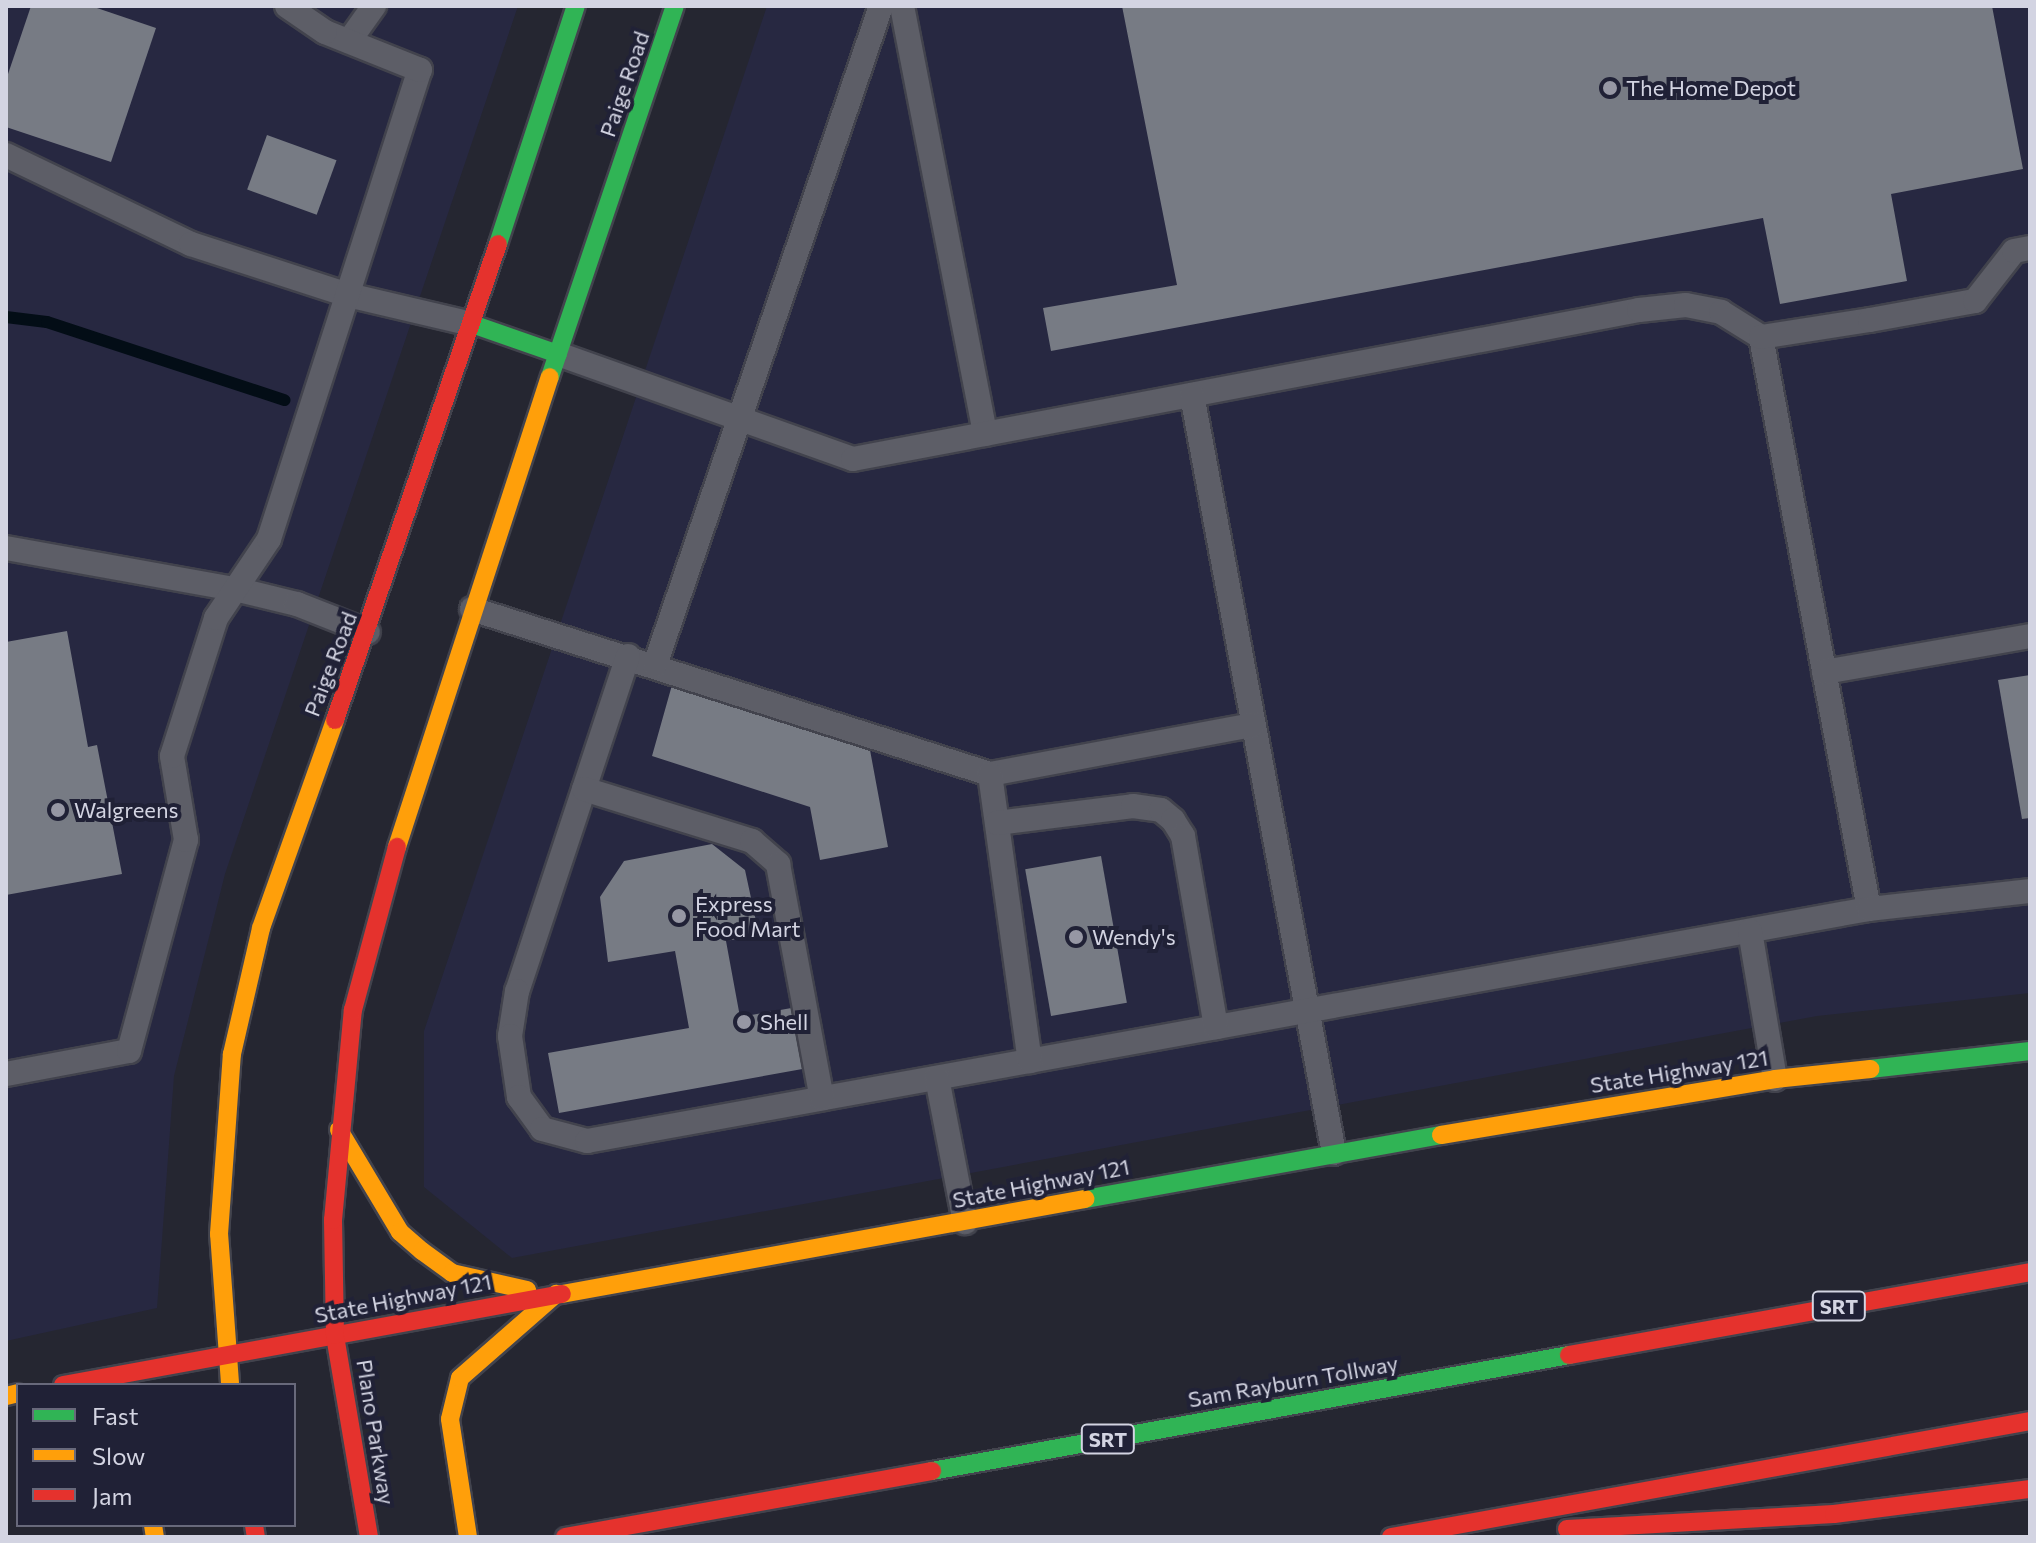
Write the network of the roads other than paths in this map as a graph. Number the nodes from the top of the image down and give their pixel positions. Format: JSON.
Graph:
{"nodes":[{"id":1,"x":287,"y":6,"type":"edge"},
{"id":2,"x":374,"y":6,"type":"edge"},
{"id":3,"x":576,"y":6,"type":"edge"},
{"id":4,"x":675,"y":6,"type":"edge"},
{"id":5,"x":881,"y":6,"type":"edge"},
{"id":6,"x":902,"y":6,"type":"edge"},
{"id":7,"x":349,"y":41,"type":"junction"},
{"id":8,"x":6,"y":155,"type":"edge"},
{"id":9,"x":2030,"y":248,"type":"edge"},
{"id":10,"x":348,"y":295,"type":"junction"},
{"id":11,"x":472,"y":324,"type":"junction"},
{"id":12,"x":1761,"y":337,"type":"junction"},
{"id":13,"x":558,"y":354,"type":"junction"},
{"id":14,"x":1192,"y":395,"type":"junction"},
{"id":15,"x":738,"y":417,"type":"junction"},
{"id":16,"x":985,"y":434,"type":"junction"},
{"id":17,"x":6,"y":548,"type":"edge"},
{"id":18,"x":235,"y":589,"type":"junction"},
{"id":19,"x":472,"y":609,"type":"junction"},
{"id":20,"x":368,"y":632,"type":"junction"},
{"id":21,"x":2030,"y":636,"type":"edge"},
{"id":22,"x":628,"y":656,"type":"junction"},
{"id":23,"x":655,"y":665,"type":"junction"},
{"id":24,"x":1824,"y":672,"type":"junction"},
{"id":25,"x":1252,"y":725,"type":"junction"},
{"id":26,"x":990,"y":774,"type":"junction"},
{"id":27,"x":584,"y":789,"type":"junction"},
{"id":28,"x":997,"y":823,"type":"junction"},
{"id":29,"x":2030,"y":891,"type":"edge"},
{"id":30,"x":1869,"y":909,"type":"junction"},
{"id":31,"x":1750,"y":931,"type":"junction"},
{"id":32,"x":1310,"y":1010,"type":"junction"},
{"id":33,"x":1216,"y":1027,"type":"junction"},
{"id":34,"x":2030,"y":1051,"type":"edge"},
{"id":35,"x":1030,"y":1061,"type":"junction"},
{"id":36,"x":6,"y":1074,"type":"edge"},
{"id":37,"x":937,"y":1078,"type":"junction"},
{"id":38,"x":1775,"y":1079,"type":"junction"},
{"id":39,"x":822,"y":1098,"type":"junction"},
{"id":40,"x":339,"y":1130,"type":"junction"},
{"id":41,"x":1334,"y":1153,"type":"junction"},
{"id":42,"x":965,"y":1222,"type":"junction"},
{"id":43,"x":2030,"y":1272,"type":"edge"},
{"id":44,"x":557,"y":1293,"type":"junction"},
{"id":45,"x":335,"y":1335,"type":"junction"},
{"id":46,"x":225,"y":1355,"type":"junction"},
{"id":47,"x":74,"y":1383,"type":"edge"},
{"id":48,"x":230,"y":1383,"type":"edge"},
{"id":49,"x":2030,"y":1421,"type":"edge"},
{"id":50,"x":2030,"y":1489,"type":"edge"},
{"id":51,"x":369,"y":1537,"type":"edge"},
{"id":52,"x":468,"y":1537,"type":"edge"},
{"id":53,"x":566,"y":1537,"type":"edge"},
{"id":54,"x":1391,"y":1537,"type":"edge"},
{"id":55,"x":1425,"y":1537,"type":"edge"}],
"edges":[{"from":1,"to":7,"type":"lane"},
{"from":2,"to":7,"type":"lane"},
{"from":3,"to":11,"type":"main road","name":"Paige Road"},
{"from":4,"to":13,"type":"main road","name":"Paige Road"},
{"from":5,"to":15,"type":"lane"},
{"from":6,"to":16,"type":"lane"},
{"from":7,"to":10,"type":"lane"},
{"from":8,"to":10,"type":"lane"},
{"from":9,"to":12,"type":"lane"},
{"from":10,"to":11,"type":"lane"},
{"from":10,"to":18,"type":"lane"},
{"from":11,"to":13,"type":"main road"},
{"from":11,"to":20,"type":"main road","name":"Paige Road"},
{"from":12,"to":14,"type":"lane"},
{"from":12,"to":24,"type":"lane"},
{"from":13,"to":15,"type":"lane"},
{"from":13,"to":19,"type":"main road","name":"Paige Road"},
{"from":14,"to":16,"type":"lane"},
{"from":14,"to":25,"type":"lane"},
{"from":15,"to":16,"type":"lane"},
{"from":15,"to":23,"type":"lane"},
{"from":17,"to":18,"type":"lane"},
{"from":18,"to":20,"type":"lane"},
{"from":18,"to":36,"type":"lane"},
{"from":19,"to":22,"type":"lane"},
{"from":19,"to":40,"type":"main road","name":"Paige Road"},
{"from":20,"to":46,"type":"main road","name":"Paige Road"},
{"from":21,"to":24,"type":"lane"},
{"from":22,"to":23,"type":"lane"},
{"from":22,"to":27,"type":"lane"},
{"from":23,"to":26,"type":"lane"},
{"from":24,"to":30,"type":"lane"},
{"from":25,"to":26,"type":"lane"},
{"from":25,"to":32,"type":"lane"},
{"from":26,"to":28,"type":"lane"},
{"from":27,"to":39,"type":"lane"},
{"from":27,"to":39,"type":"lane"},
{"from":28,"to":33,"type":"lane"},
{"from":28,"to":35,"type":"lane"},
{"from":29,"to":30,"type":"lane"},
{"from":30,"to":31,"type":"lane"},
{"from":31,"to":32,"type":"lane"},
{"from":31,"to":38,"type":"lane"},
{"from":32,"to":33,"type":"lane"},
{"from":32,"to":41,"type":"lane"},
{"from":33,"to":35,"type":"lane"},
{"from":34,"to":38,"type":"main road","name":"State Highway 121"},
{"from":35,"to":37,"type":"lane"},
{"from":37,"to":39,"type":"lane"},
{"from":37,"to":42,"type":"lane"},
{"from":38,"to":41,"type":"main road","name":"State Highway 121"},
{"from":40,"to":44,"type":"main road"},
{"from":40,"to":45,"type":"main road","name":"Paige Road"},
{"from":41,"to":42,"type":"main road","name":"State Highway 121"},
{"from":42,"to":44,"type":"main road","name":"State Highway 121"},
{"from":43,"to":53,"type":"main road","name":"Sam Rayburn Tollway","number":"SRT"},
{"from":44,"to":45,"type":"main road","name":"State Highway 121"},
{"from":44,"to":52,"type":"main road"},
{"from":45,"to":46,"type":"main road","name":"State Highway 121"},
{"from":45,"to":51,"type":"main road","name":"Plano Parkway"},
{"from":46,"to":47,"type":"main road","name":"State Highway 121"},
{"from":46,"to":48,"type":"main road"},
{"from":49,"to":54,"type":"main road"},
{"from":50,"to":55,"type":"main road"}]}
